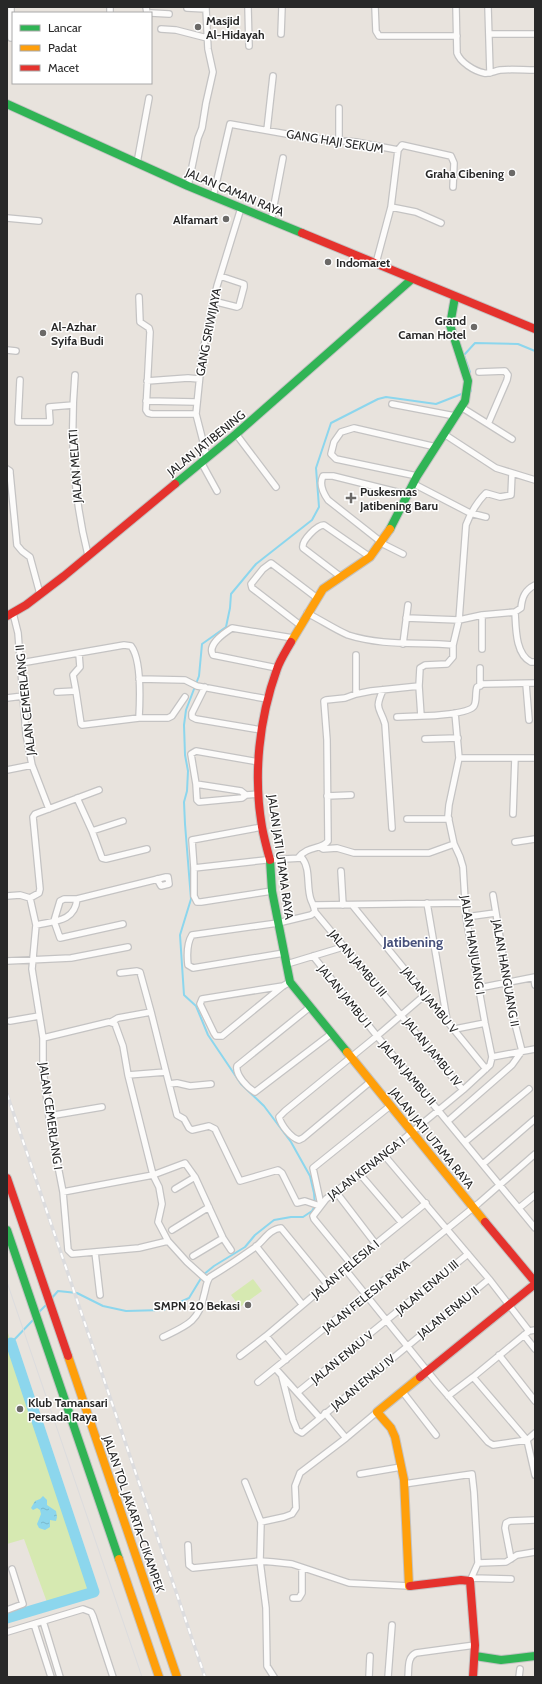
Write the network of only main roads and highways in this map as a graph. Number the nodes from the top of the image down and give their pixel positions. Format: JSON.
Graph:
{"nodes":[{"id":1,"x":7,"y":104,"type":"edge"},
{"id":2,"x":412,"y":279,"type":"junction"},
{"id":3,"x":456,"y":297,"type":"junction"},
{"id":4,"x":535,"y":329,"type":"edge"},
{"id":5,"x":9,"y":615,"type":"edge"},
{"id":6,"x":7,"y":1178,"type":"edge"},
{"id":7,"x":7,"y":1230,"type":"edge"},
{"id":8,"x":535,"y":1283,"type":"edge"},
{"id":9,"x":475,"y":1656,"type":"junction"},
{"id":10,"x":535,"y":1656,"type":"edge"},
{"id":11,"x":159,"y":1677,"type":"edge"},
{"id":12,"x":177,"y":1677,"type":"edge"},
{"id":13,"x":473,"y":1677,"type":"edge"}],
"edges":[{"from":1,"to":2,"type":"main road","name":"JALAN CAMAN RAYA"},
{"from":2,"to":3,"type":"main road","name":"JALAN CAMAN RAYA"},
{"from":2,"to":5,"type":"main road","name":"JALAN JATIBENING"},
{"from":3,"to":4,"type":"main road","name":"JALAN CAMAN RAYA"},
{"from":3,"to":8,"type":"main road","name":"JALAN JATI UTAMA RAYA"},
{"from":6,"to":12,"type":"main road","name":"JALAN TOL JAKARTA–CIKAMPEK"},
{"from":7,"to":11,"type":"main road"},
{"from":8,"to":9,"type":"main road","name":"JALAN JATI UTAMA RAYA"},
{"from":9,"to":10,"type":"main road"},
{"from":9,"to":13,"type":"main road"}]}
